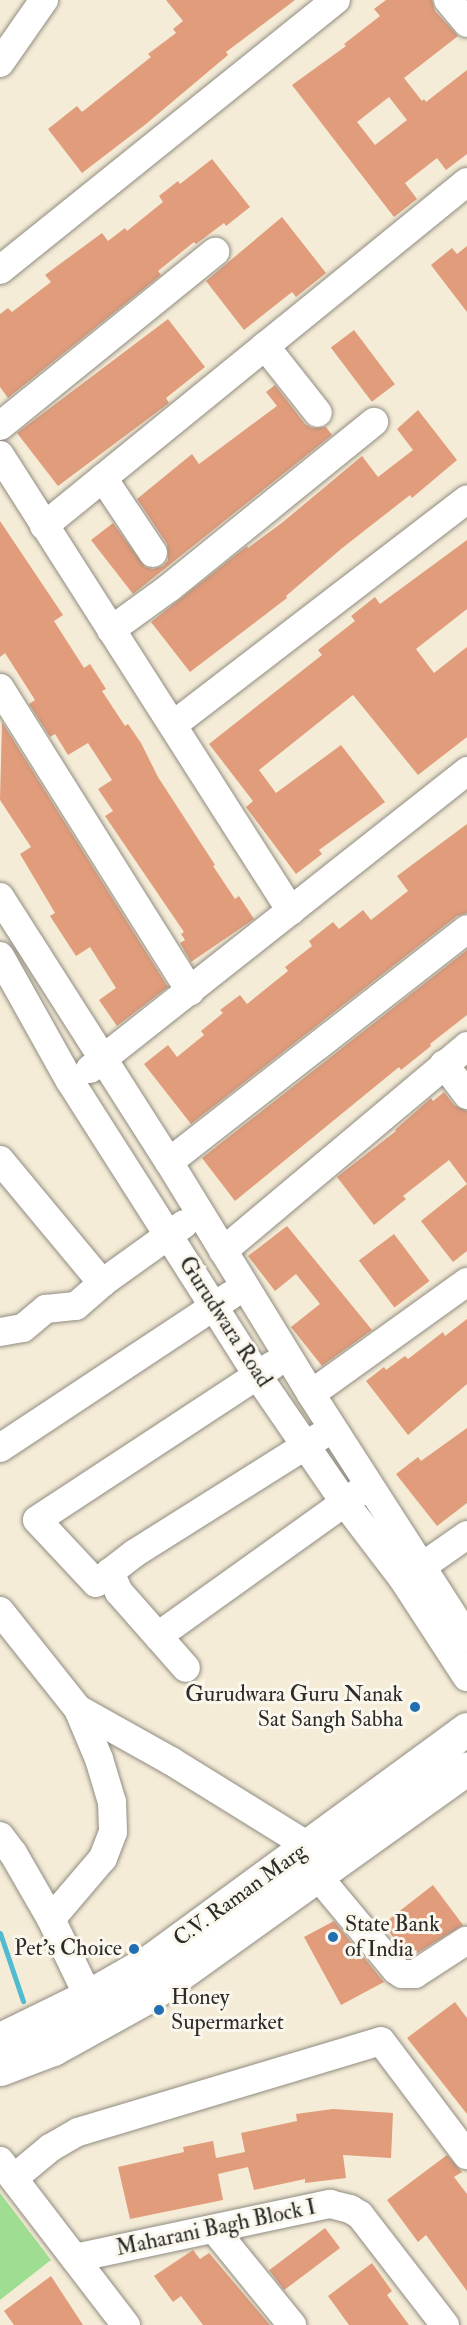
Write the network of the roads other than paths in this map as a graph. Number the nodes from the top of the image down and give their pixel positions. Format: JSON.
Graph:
{"nodes":[{"id":1,"x":44,"y":0,"type":"edge"},
{"id":2,"x":336,"y":0,"type":"edge"},
{"id":3,"x":448,"y":0,"type":"edge"},
{"id":4,"x":467,"y":23,"type":"edge"},
{"id":5,"x":0,"y":63,"type":"edge"},
{"id":6,"x":467,"y":182,"type":"edge"},
{"id":7,"x":215,"y":252,"type":"dead end"},
{"id":8,"x":0,"y":270,"type":"edge"},
{"id":9,"x":265,"y":346,"type":"junction"},
{"id":10,"x":318,"y":413,"type":"dead end"},
{"id":11,"x":374,"y":422,"type":"dead end"},
{"id":12,"x":0,"y":426,"type":"edge"},
{"id":13,"x":0,"y":454,"type":"edge"},
{"id":14,"x":103,"y":478,"type":"junction"},
{"id":15,"x":467,"y":499,"type":"edge"},
{"id":16,"x":44,"y":526,"type":"junction"},
{"id":17,"x":153,"y":553,"type":"dead end"},
{"id":18,"x":111,"y":630,"type":"junction"},
{"id":19,"x":0,"y":688,"type":"edge"},
{"id":20,"x":173,"y":725,"type":"junction"},
{"id":21,"x":467,"y":771,"type":"edge"},
{"id":22,"x":0,"y":897,"type":"edge"},
{"id":23,"x":291,"y":911,"type":"junction"},
{"id":24,"x":467,"y":928,"type":"edge"},
{"id":25,"x":4,"y":974,"type":"edge"},
{"id":26,"x":190,"y":991,"type":"junction"},
{"id":27,"x":467,"y":1046,"type":"edge"},
{"id":28,"x":105,"y":1059,"type":"junction"},
{"id":29,"x":444,"y":1064,"type":"junction"},
{"id":30,"x":70,"y":1081,"type":"junction"},
{"id":31,"x":467,"y":1095,"type":"edge"},
{"id":32,"x":0,"y":1161,"type":"edge"},
{"id":33,"x":169,"y":1162,"type":"junction"},
{"id":34,"x":200,"y":1213,"type":"junction"},
{"id":35,"x":169,"y":1235,"type":"junction"},
{"id":36,"x":223,"y":1251,"type":"junction"},
{"id":37,"x":467,"y":1282,"type":"edge"},
{"id":38,"x":102,"y":1283,"type":"junction"},
{"id":39,"x":244,"y":1287,"type":"junction"},
{"id":40,"x":215,"y":1306,"type":"junction"},
{"id":41,"x":0,"y":1332,"type":"edge"},
{"id":42,"x":287,"y":1355,"type":"junction"},
{"id":43,"x":258,"y":1375,"type":"junction"},
{"id":44,"x":311,"y":1394,"type":"junction"},
{"id":45,"x":333,"y":1429,"type":"junction"},
{"id":46,"x":305,"y":1446,"type":"junction"},
{"id":47,"x":0,"y":1448,"type":"edge"},
{"id":48,"x":369,"y":1484,"type":"junction"},
{"id":49,"x":345,"y":1503,"type":"junction"},
{"id":50,"x":467,"y":1535,"type":"edge"},
{"id":51,"x":110,"y":1572,"type":"junction"},
{"id":52,"x":412,"y":1573,"type":"junction"},
{"id":53,"x":0,"y":1611,"type":"edge"},
{"id":54,"x":158,"y":1636,"type":"junction"},
{"id":55,"x":467,"y":1638,"type":"edge"},
{"id":56,"x":186,"y":1668,"type":"dead end"},
{"id":57,"x":467,"y":1677,"type":"edge"},
{"id":58,"x":78,"y":1708,"type":"junction"},
{"id":59,"x":467,"y":1729,"type":"edge"},
{"id":60,"x":467,"y":1768,"type":"edge"},
{"id":61,"x":0,"y":1836,"type":"edge"},
{"id":62,"x":312,"y":1860,"type":"junction"},
{"id":63,"x":51,"y":1919,"type":"junction"},
{"id":64,"x":466,"y":1941,"type":"edge"},
{"id":65,"x":88,"y":1996,"type":"junction"},
{"id":66,"x":2,"y":2033,"type":"edge"},
{"id":67,"x":0,"y":2068,"type":"edge"},
{"id":68,"x":467,"y":2155,"type":"edge"},
{"id":69,"x":7,"y":2170,"type":"edge"},
{"id":70,"x":214,"y":2229,"type":"junction"},
{"id":71,"x":75,"y":2258,"type":"junction"},
{"id":72,"x":126,"y":2325,"type":"edge"},
{"id":73,"x":292,"y":2325,"type":"edge"},
{"id":74,"x":445,"y":2325,"type":"edge"}],
"edges":[{"from":1,"to":5,"type":"street"},
{"from":2,"to":8,"type":"street"},
{"from":3,"to":4,"type":"street"},
{"from":6,"to":9,"type":"street"},
{"from":7,"to":12,"type":"street"},
{"from":9,"to":10,"type":"street"},
{"from":9,"to":14,"type":"street"},
{"from":11,"to":18,"type":"street"},
{"from":13,"to":16,"type":"street"},
{"from":14,"to":16,"type":"street"},
{"from":14,"to":17,"type":"street"},
{"from":15,"to":20,"type":"street"},
{"from":16,"to":18,"type":"street"},
{"from":18,"to":20,"type":"street"},
{"from":19,"to":26,"type":"street"},
{"from":20,"to":23,"type":"street"},
{"from":21,"to":23,"type":"street"},
{"from":22,"to":28,"type":"street"},
{"from":23,"to":26,"type":"street"},
{"from":24,"to":33,"type":"street"},
{"from":25,"to":30,"type":"street","name":"Gurudwara Road"},
{"from":26,"to":28,"type":"street"},
{"from":27,"to":29,"type":"street"},
{"from":28,"to":30,"type":"street"},
{"from":28,"to":33,"type":"street"},
{"from":29,"to":31,"type":"street"},
{"from":29,"to":36,"type":"street"},
{"from":30,"to":35,"type":"street","name":"Gurudwara Road"},
{"from":32,"to":38,"type":"street"},
{"from":33,"to":34,"type":"street"},
{"from":34,"to":35,"type":"street"},
{"from":34,"to":36,"type":"street"},
{"from":35,"to":38,"type":"street"},
{"from":35,"to":40,"type":"street","name":"Gurudwara Road"},
{"from":36,"to":39,"type":"street"},
{"from":37,"to":44,"type":"street"},
{"from":38,"to":41,"type":"street"},
{"from":39,"to":40,"type":"street"},
{"from":39,"to":42,"type":"street"},
{"from":40,"to":43,"type":"street","name":"Gurudwara Road"},
{"from":40,"to":47,"type":"street"},
{"from":42,"to":43,"type":"street"},
{"from":42,"to":44,"type":"street"},
{"from":43,"to":46,"type":"street","name":"Gurudwara Road"},
{"from":43,"to":51,"type":"street"},
{"from":44,"to":45,"type":"street"},
{"from":45,"to":46,"type":"street"},
{"from":45,"to":48,"type":"street"},
{"from":46,"to":49,"type":"street","name":"Gurudwara Road"},
{"from":46,"to":51,"type":"street"},
{"from":48,"to":49,"type":"street"},
{"from":48,"to":52,"type":"street"},
{"from":49,"to":52,"type":"street","name":"Gurudwara Road"},
{"from":49,"to":54,"type":"street"},
{"from":50,"to":52,"type":"street"},
{"from":51,"to":54,"type":"street"},
{"from":52,"to":55,"type":"street"},
{"from":52,"to":57,"type":"street","name":"Gurudwara Road"},
{"from":53,"to":58,"type":"street"},
{"from":54,"to":56,"type":"street"},
{"from":58,"to":62,"type":"street"},
{"from":58,"to":63,"type":"street"},
{"from":59,"to":62,"type":"main road","name":"C.V. Raman Marg"},
{"from":60,"to":62,"type":"main road","name":"C.V. Raman Marg"},
{"from":61,"to":63,"type":"street"},
{"from":62,"to":64,"type":"street"},
{"from":62,"to":65,"type":"main road","name":"C.V. Raman Marg"},
{"from":62,"to":67,"type":"main road","name":"C.V. Raman Marg"},
{"from":63,"to":65,"type":"street"},
{"from":65,"to":66,"type":"main road","name":"C.V. Raman Marg"},
{"from":68,"to":69,"type":"street"},
{"from":69,"to":71,"type":"street"},
{"from":70,"to":71,"type":"street","name":"Maharani Bagh Block I"},
{"from":70,"to":73,"type":"street"},
{"from":70,"to":74,"type":"street","name":"Maharani Bagh Block I"},
{"from":71,"to":72,"type":"street"}]}
